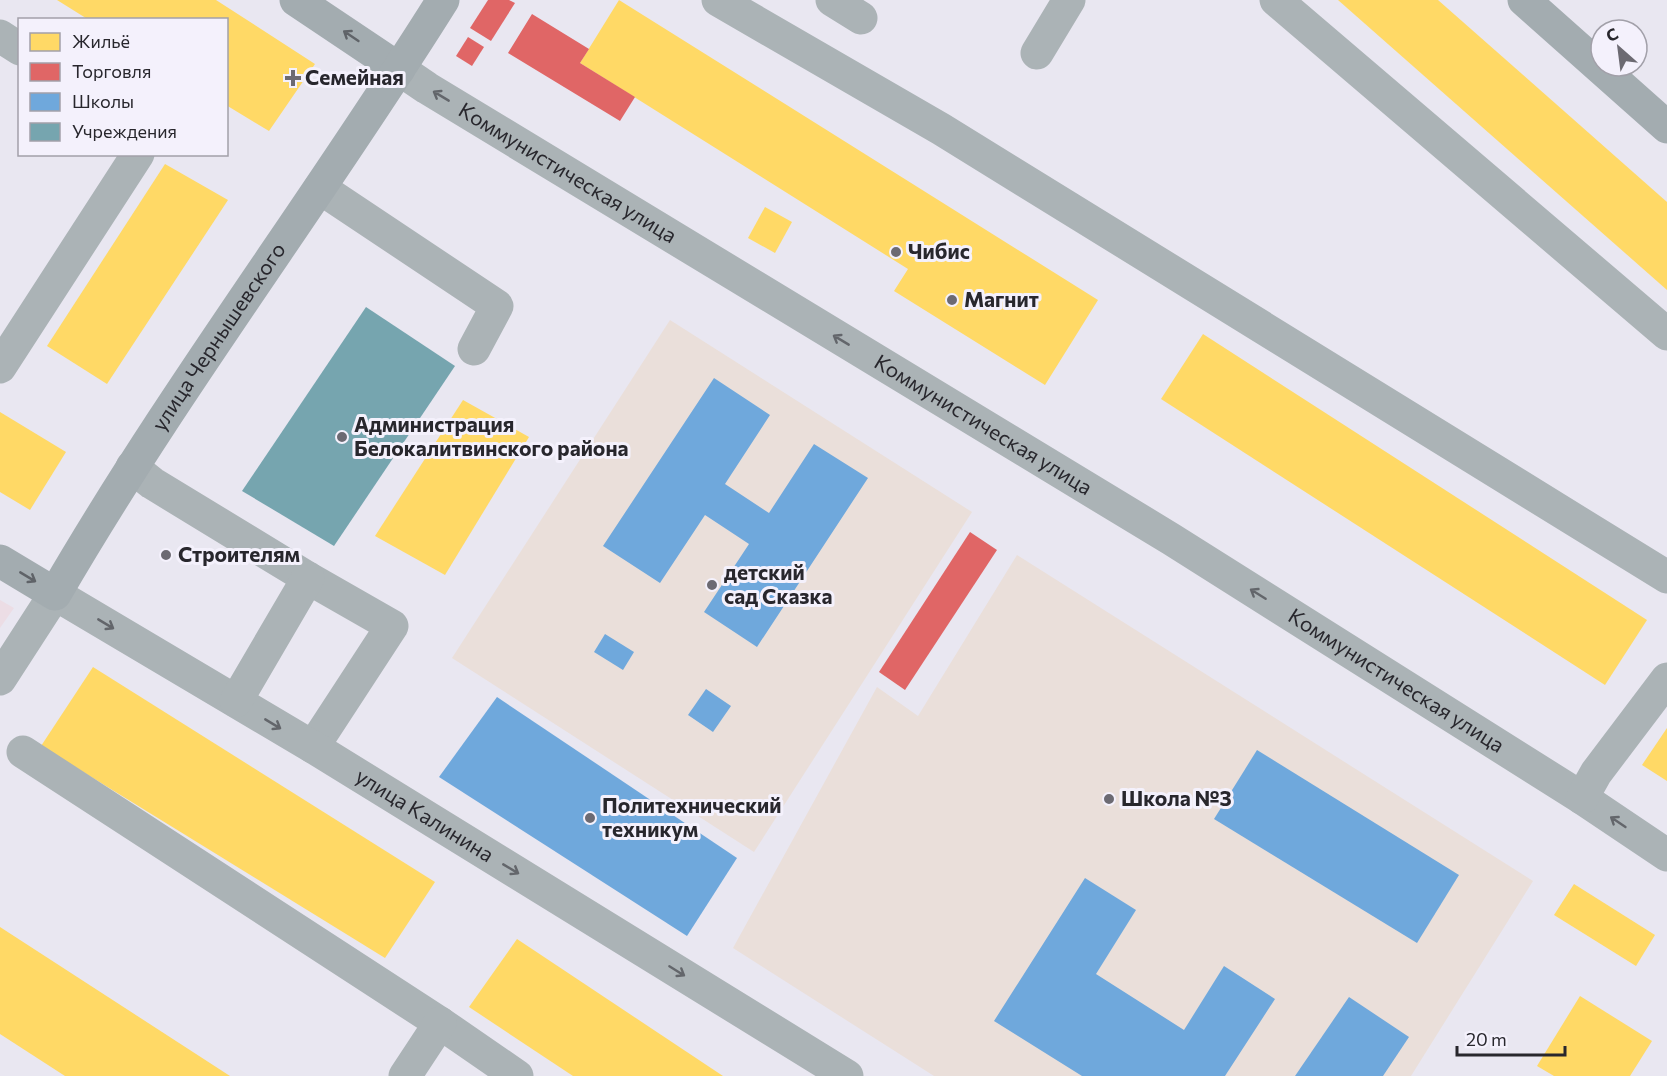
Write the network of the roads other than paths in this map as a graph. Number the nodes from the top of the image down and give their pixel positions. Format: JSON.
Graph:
{"nodes":[{"id":1,"x":296,"y":0,"type":"edge"},
{"id":2,"x":443,"y":0,"type":"edge"},
{"id":3,"x":718,"y":0,"type":"edge"},
{"id":4,"x":832,"y":0,"type":"edge"},
{"id":5,"x":1069,"y":0,"type":"edge"},
{"id":6,"x":1276,"y":0,"type":"edge"},
{"id":7,"x":1524,"y":0,"type":"edge"},
{"id":8,"x":861,"y":18,"type":"dead end"},
{"id":9,"x":0,"y":36,"type":"edge"},
{"id":10,"x":18,"y":48,"type":"edge"},
{"id":11,"x":1037,"y":53,"type":"dead end"},
{"id":12,"x":399,"y":69,"type":"junction"},
{"id":13,"x":1667,"y":127,"type":"edge"},
{"id":14,"x":137,"y":156,"type":"edge"},
{"id":15,"x":320,"y":188,"type":"junction"},
{"id":16,"x":1667,"y":334,"type":"edge"},
{"id":17,"x":474,"y":349,"type":"dead end"},
{"id":18,"x":0,"y":367,"type":"edge"},
{"id":19,"x":132,"y":467,"type":"junction"},
{"id":20,"x":0,"y":561,"type":"edge"},
{"id":21,"x":1667,"y":577,"type":"edge"},
{"id":22,"x":308,"y":578,"type":"junction"},
{"id":23,"x":55,"y":594,"type":"junction"},
{"id":24,"x":0,"y":679,"type":"edge"},
{"id":25,"x":1667,"y":679,"type":"edge"},
{"id":26,"x":236,"y":701,"type":"junction"},
{"id":27,"x":313,"y":747,"type":"junction"},
{"id":28,"x":23,"y":752,"type":"dead end"},
{"id":29,"x":1582,"y":798,"type":"junction"},
{"id":30,"x":1667,"y":855,"type":"edge"},
{"id":31,"x":440,"y":1023,"type":"junction"},
{"id":32,"x":405,"y":1076,"type":"edge"},
{"id":33,"x":517,"y":1076,"type":"edge"},
{"id":34,"x":847,"y":1076,"type":"edge"}],
"edges":[{"from":12,"to":1,"type":"main road","name":"Коммунистическая улица","one_way":true},
{"from":2,"to":12,"type":"main road","name":"улица Чернышевского"},
{"from":3,"to":21,"type":"street"},
{"from":4,"to":8,"type":"street"},
{"from":5,"to":11,"type":"street"},
{"from":6,"to":16,"type":"street"},
{"from":7,"to":13,"type":"main road"},
{"from":9,"to":10,"type":"street"},
{"from":12,"to":15,"type":"main road","name":"улица Чернышевского"},
{"from":29,"to":12,"type":"street","name":"Коммунистическая улица","one_way":true},
{"from":14,"to":18,"type":"street"},
{"from":15,"to":17,"type":"street"},
{"from":15,"to":19,"type":"main road","name":"улица Чернышевского"},
{"from":19,"to":22,"type":"street"},
{"from":19,"to":23,"type":"main road","name":"улица Чернышевского"},
{"from":20,"to":23,"type":"main road","name":"улица Калинина","one_way":true},
{"from":22,"to":26,"type":"street"},
{"from":22,"to":27,"type":"street"},
{"from":23,"to":24,"type":"street","name":"улица Чернышевского"},
{"from":23,"to":26,"type":"street","name":"улица Калинина","one_way":true},
{"from":25,"to":29,"type":"street"},
{"from":26,"to":27,"type":"street","name":"улица Калинина","one_way":true},
{"from":27,"to":34,"type":"street","name":"улица Калинина","one_way":true},
{"from":28,"to":31,"type":"street"},
{"from":30,"to":29,"type":"street","name":"Коммунистическая улица","one_way":true},
{"from":31,"to":32,"type":"street"},
{"from":31,"to":33,"type":"street"}]}
